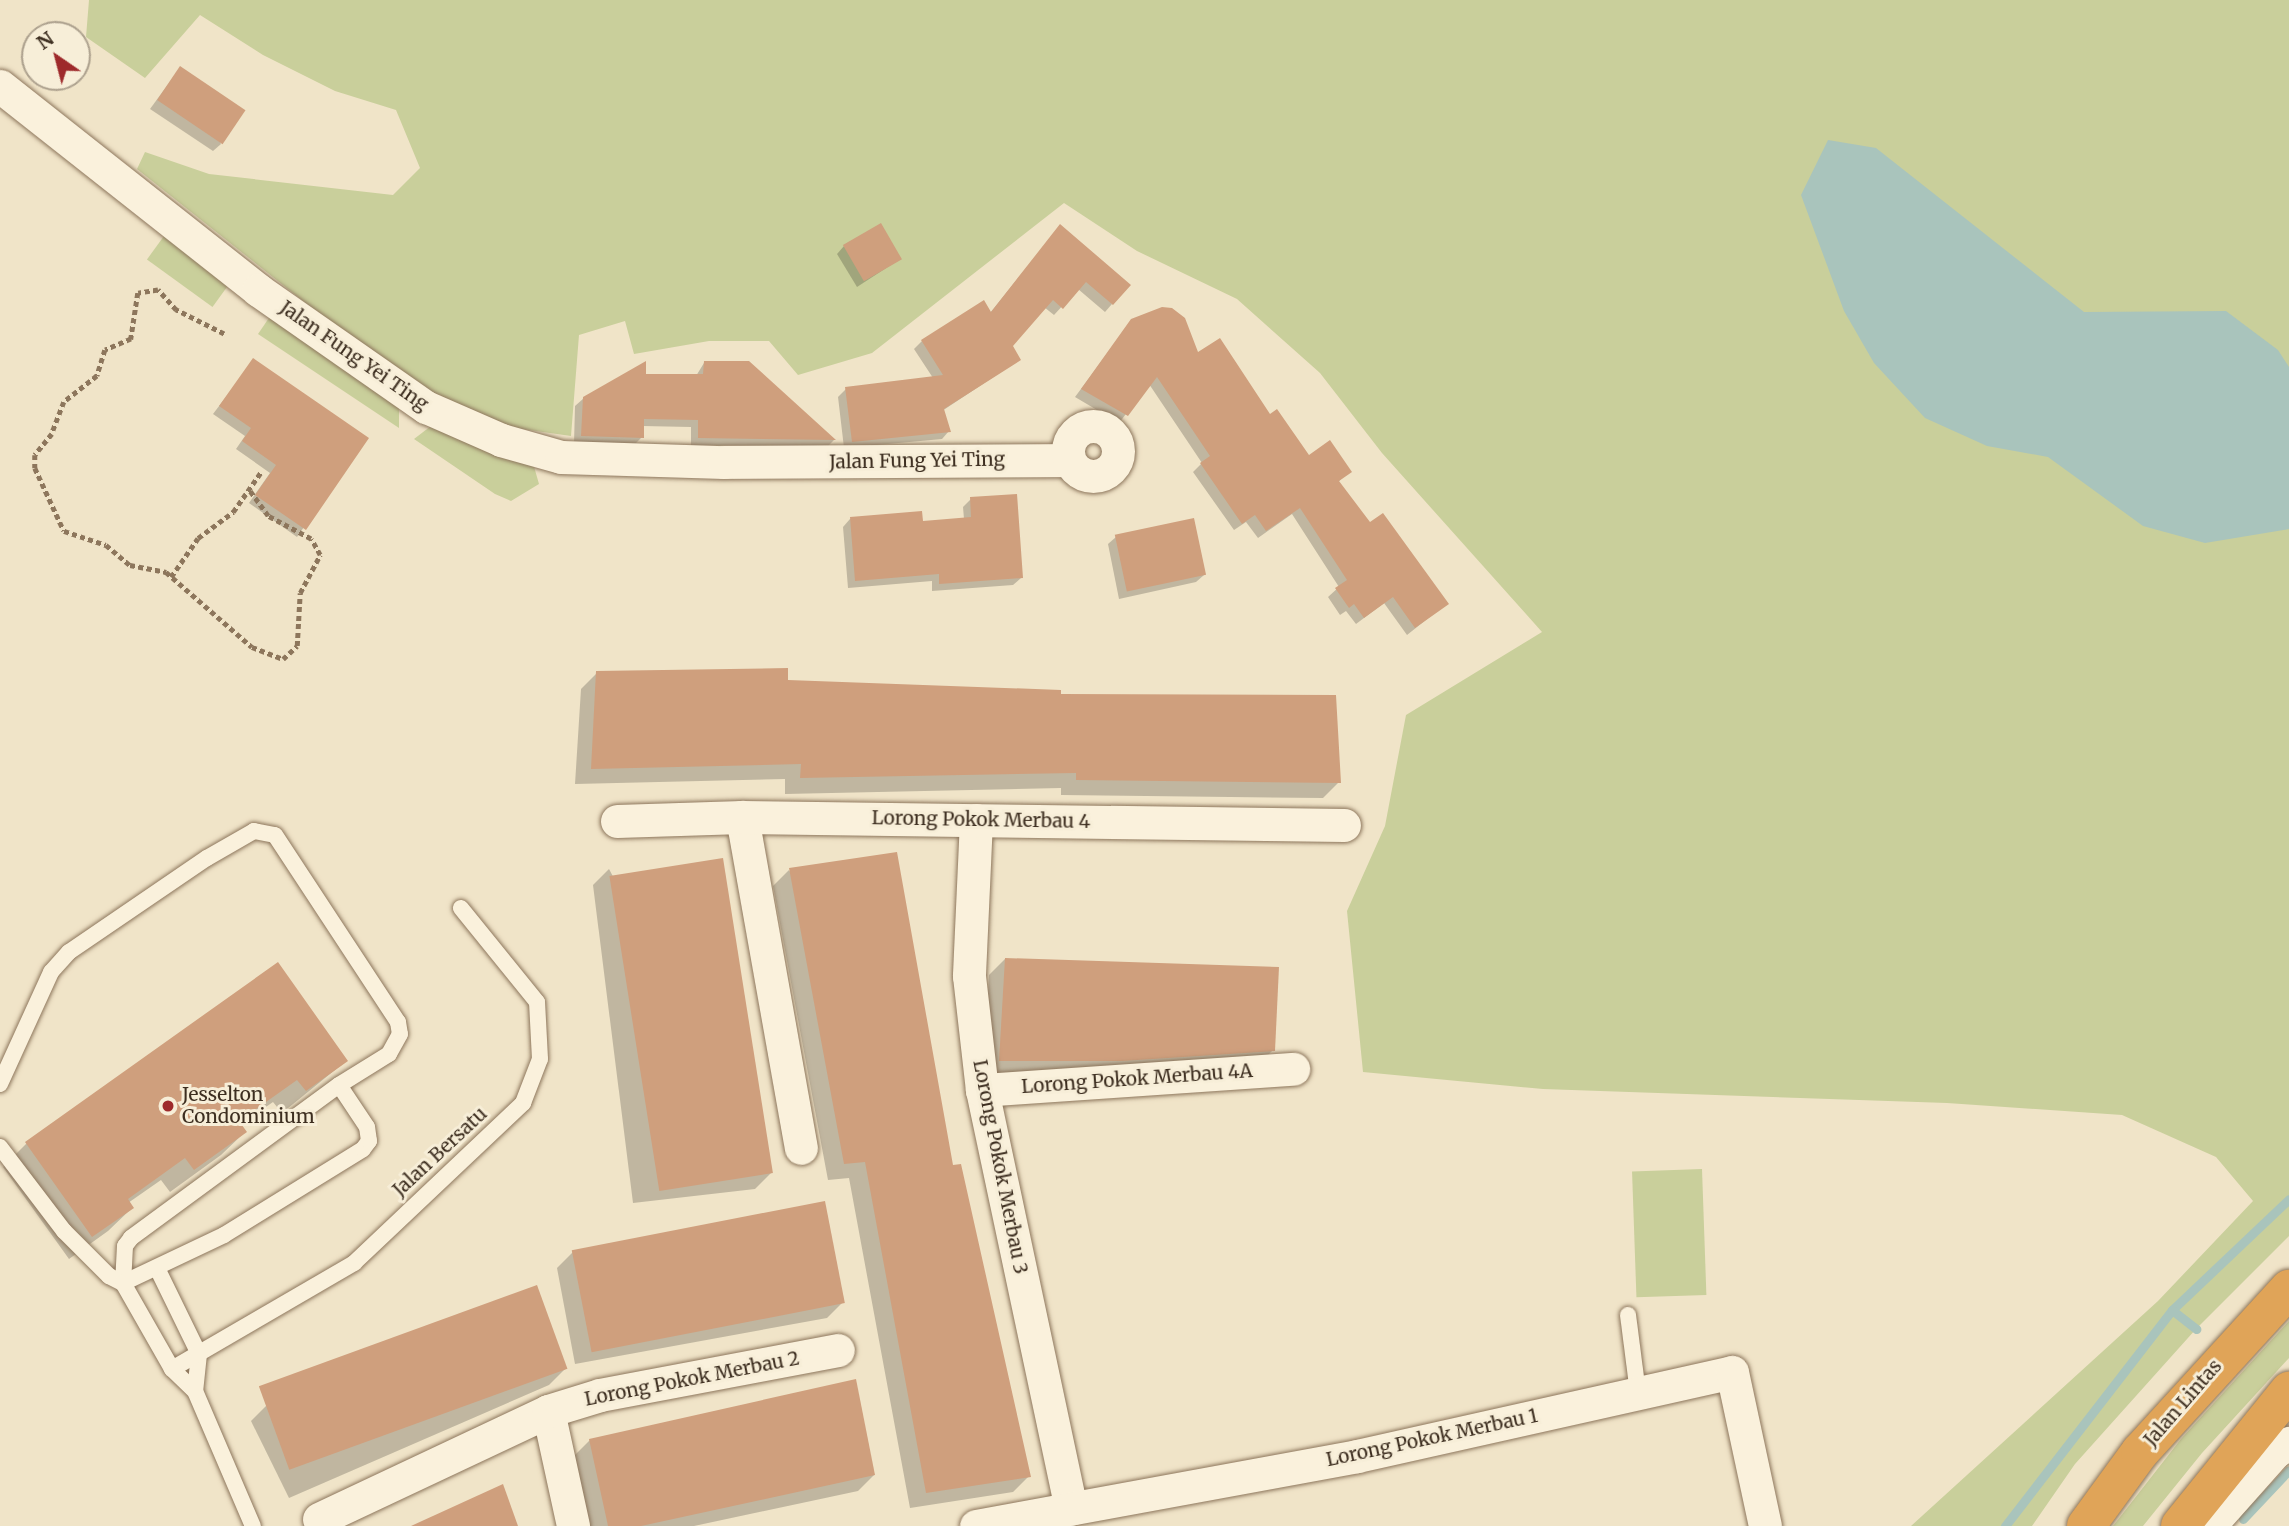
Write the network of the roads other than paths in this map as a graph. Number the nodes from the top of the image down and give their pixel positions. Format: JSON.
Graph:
{"nodes":[{"id":1,"x":0,"y":86,"type":"edge"},
{"id":2,"x":1069,"y":460,"type":"dead end"},
{"id":3,"x":742,"y":817,"type":"junction"},
{"id":4,"x":976,"y":820,"type":"junction"},
{"id":5,"x":617,"y":821,"type":"dead end"},
{"id":6,"x":1344,"y":825,"type":"dead end"},
{"id":7,"x":461,"y":908,"type":"dead end"},
{"id":8,"x":1293,"y":1069,"type":"dead end"},
{"id":9,"x":0,"y":1084,"type":"edge"},
{"id":10,"x":339,"y":1085,"type":"junction"},
{"id":11,"x":982,"y":1090,"type":"junction"},
{"id":12,"x":0,"y":1147,"type":"edge"},
{"id":13,"x":801,"y":1148,"type":"dead end"},
{"id":14,"x":157,"y":1268,"type":"junction"},
{"id":15,"x":123,"y":1283,"type":"junction"},
{"id":16,"x":2289,"y":1289,"type":"edge"},
{"id":17,"x":1628,"y":1315,"type":"dead end"},
{"id":18,"x":838,"y":1350,"type":"dead end"},
{"id":19,"x":199,"y":1354,"type":"junction"},
{"id":20,"x":172,"y":1369,"type":"junction"},
{"id":21,"x":195,"y":1391,"type":"junction"},
{"id":22,"x":2289,"y":1391,"type":"edge"},
{"id":23,"x":1638,"y":1393,"type":"junction"},
{"id":24,"x":548,"y":1411,"type":"junction"},
{"id":25,"x":2289,"y":1443,"type":"edge"},
{"id":26,"x":1071,"y":1509,"type":"junction"},
{"id":27,"x":319,"y":1519,"type":"dead end"},
{"id":28,"x":253,"y":1526,"type":"edge"},
{"id":29,"x":573,"y":1526,"type":"edge"},
{"id":30,"x":976,"y":1526,"type":"edge"},
{"id":31,"x":1765,"y":1526,"type":"edge"},
{"id":32,"x":2086,"y":1526,"type":"edge"},
{"id":33,"x":2180,"y":1526,"type":"edge"},
{"id":34,"x":2209,"y":1526,"type":"edge"}],
"edges":[{"from":1,"to":2,"type":"street","name":"Jalan Fung Yei Ting"},
{"from":3,"to":4,"type":"street","name":"Lorong Pokok Merbau 4"},
{"from":3,"to":5,"type":"street","name":"Lorong Pokok Merbau 4"},
{"from":3,"to":13,"type":"street"},
{"from":4,"to":6,"type":"street","name":"Lorong Pokok Merbau 4"},
{"from":4,"to":11,"type":"street","name":"Lorong Pokok Merbau 3"},
{"from":7,"to":19,"type":"lane","name":"Jalan Bersatu"},
{"from":8,"to":11,"type":"street","name":"Lorong Pokok Merbau 4A"},
{"from":9,"to":10,"type":"lane"},
{"from":10,"to":14,"type":"lane"},
{"from":10,"to":15,"type":"lane"},
{"from":11,"to":26,"type":"street","name":"Lorong Pokok Merbau 3"},
{"from":12,"to":15,"type":"lane"},
{"from":14,"to":15,"type":"lane"},
{"from":14,"to":19,"type":"lane"},
{"from":15,"to":20,"type":"lane"},
{"from":16,"to":32,"type":"highway","name":"Jalan Lintas"},
{"from":17,"to":23,"type":"lane"},
{"from":18,"to":24,"type":"street","name":"Lorong Pokok Merbau 2"},
{"from":19,"to":20,"type":"lane","name":"Jalan Bersatu"},
{"from":19,"to":21,"type":"lane"},
{"from":20,"to":21,"type":"lane"},
{"from":21,"to":28,"type":"lane"},
{"from":22,"to":33,"type":"highway"},
{"from":23,"to":26,"type":"street","name":"Lorong Pokok Merbau 1"},
{"from":23,"to":31,"type":"street","name":"Lorong Pokok Merbau 1"},
{"from":24,"to":27,"type":"street","name":"Lorong Pokok Merbau 2"},
{"from":24,"to":29,"type":"street"},
{"from":25,"to":34,"type":"street"},
{"from":26,"to":30,"type":"street","name":"Lorong Pokok Merbau 1"}]}
